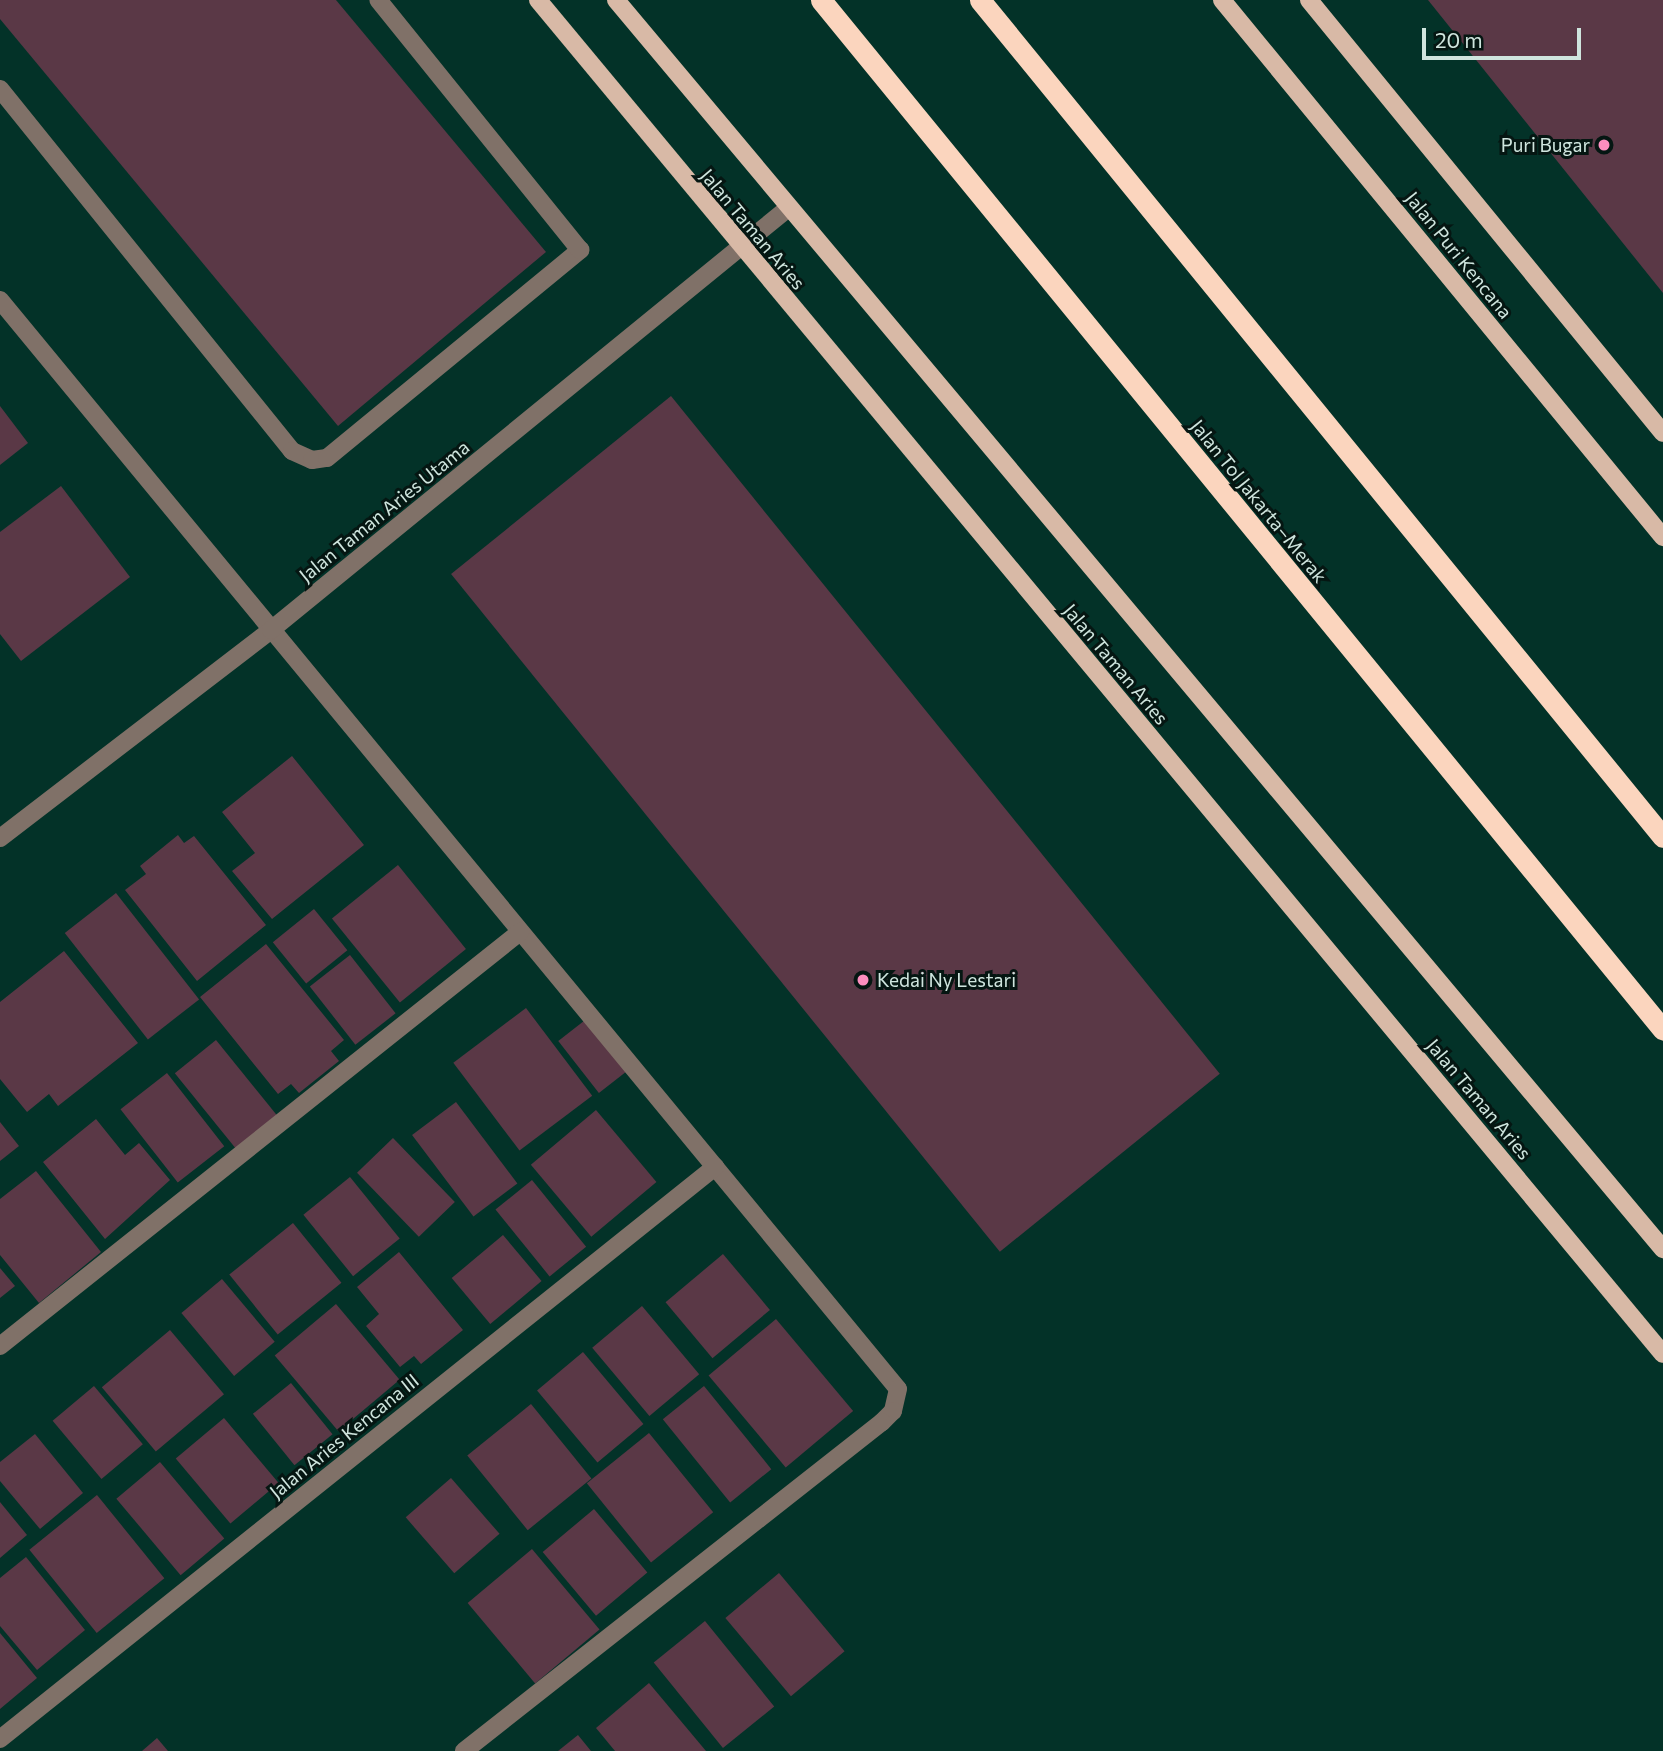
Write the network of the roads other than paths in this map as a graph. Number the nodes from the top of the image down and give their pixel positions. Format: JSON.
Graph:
{"nodes":[{"id":1,"x":378,"y":0,"type":"edge"},
{"id":2,"x":538,"y":0,"type":"edge"},
{"id":3,"x":616,"y":0,"type":"edge"},
{"id":4,"x":821,"y":0,"type":"edge"},
{"id":5,"x":980,"y":0,"type":"edge"},
{"id":6,"x":1222,"y":0,"type":"edge"},
{"id":7,"x":1309,"y":0,"type":"edge"},
{"id":8,"x":0,"y":89,"type":"edge"},
{"id":9,"x":787,"y":209,"type":"junction"},
{"id":10,"x":741,"y":247,"type":"junction"},
{"id":11,"x":2,"y":306,"type":"edge"},
{"id":12,"x":1663,"y":433,"type":"edge"},
{"id":13,"x":1663,"y":537,"type":"edge"},
{"id":14,"x":271,"y":630,"type":"junction"},
{"id":15,"x":1663,"y":837,"type":"edge"},
{"id":16,"x":0,"y":838,"type":"edge"},
{"id":17,"x":520,"y":932,"type":"junction"},
{"id":18,"x":1663,"y":1030,"type":"edge"},
{"id":19,"x":715,"y":1167,"type":"junction"},
{"id":20,"x":1663,"y":1249,"type":"edge"},
{"id":21,"x":0,"y":1346,"type":"edge"},
{"id":22,"x":1663,"y":1354,"type":"edge"},
{"id":23,"x":0,"y":1739,"type":"edge"},
{"id":24,"x":464,"y":1751,"type":"edge"}],
"edges":[{"from":1,"to":8,"type":"street"},
{"from":2,"to":10,"type":"main road","name":"Jalan Taman Aries"},
{"from":3,"to":9,"type":"main road","name":"Jalan Taman Aries"},
{"from":4,"to":18,"type":"highway","name":"Jalan Tol Jakarta–Merak"},
{"from":5,"to":15,"type":"highway"},
{"from":6,"to":13,"type":"main road","name":"Jalan Puri Kencana"},
{"from":7,"to":12,"type":"main road"},
{"from":9,"to":10,"type":"street","name":"Jalan Taman Aries Utama"},
{"from":9,"to":20,"type":"main road","name":"Jalan Taman Aries"},
{"from":10,"to":14,"type":"street","name":"Jalan Taman Aries Utama"},
{"from":10,"to":22,"type":"main road","name":"Jalan Taman Aries"},
{"from":11,"to":14,"type":"street"},
{"from":14,"to":16,"type":"street","name":"Jalan Taman Aries Utama"},
{"from":14,"to":17,"type":"street"},
{"from":17,"to":19,"type":"street"},
{"from":17,"to":21,"type":"street"},
{"from":19,"to":23,"type":"street","name":"Jalan Aries Kencana III"},
{"from":19,"to":24,"type":"street"}]}
